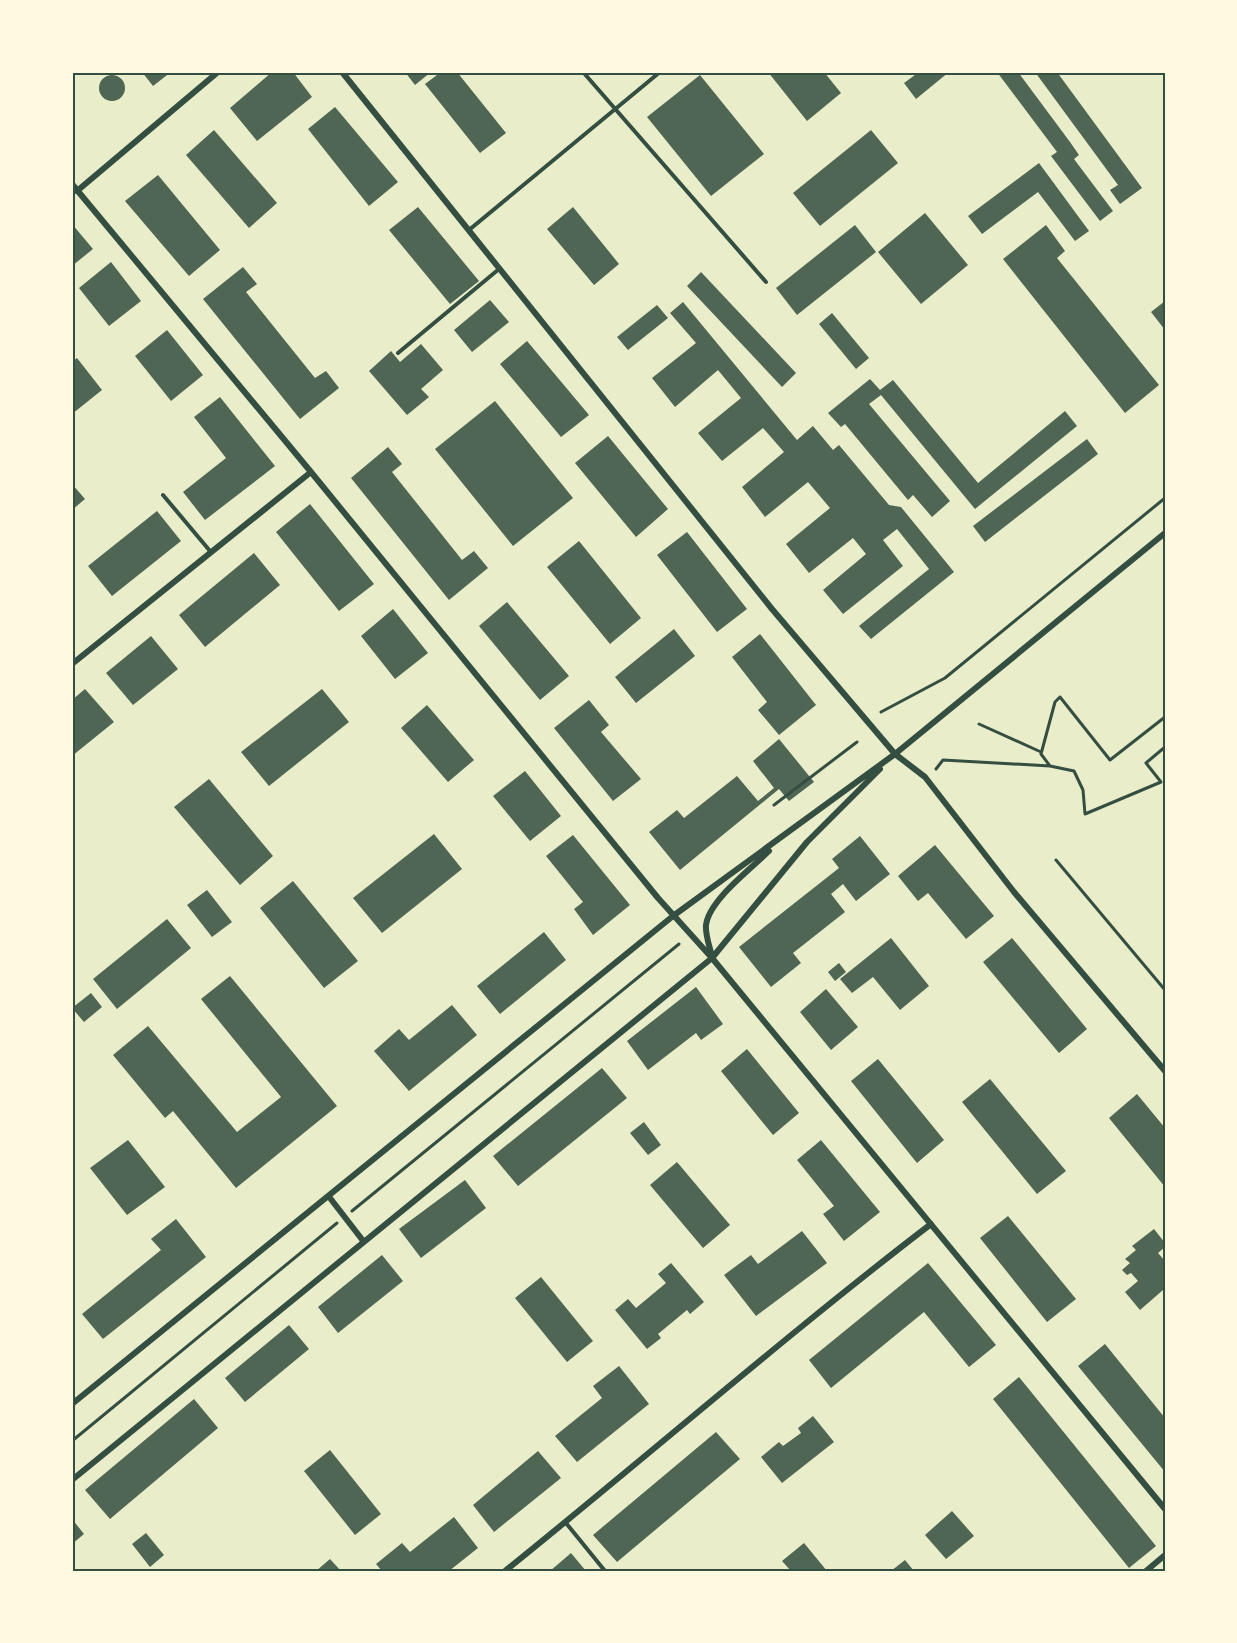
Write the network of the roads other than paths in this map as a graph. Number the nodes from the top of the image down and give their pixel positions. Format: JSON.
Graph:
{"nodes":[{"id":1,"x":218,"y":72,"type":"edge"},
{"id":2,"x":342,"y":72,"type":"edge"},
{"id":3,"x":584,"y":72,"type":"edge"},
{"id":4,"x":660,"y":72,"type":"edge"},
{"id":5,"x":614,"y":110,"type":"junction"},
{"id":6,"x":72,"y":184,"type":"edge"},
{"id":7,"x":77,"y":190,"type":"junction"},
{"id":8,"x":468,"y":231,"type":"junction"},
{"id":9,"x":499,"y":269,"type":"junction"},
{"id":10,"x":766,"y":282,"type":"dead end"},
{"id":11,"x":398,"y":352,"type":"dead end"},
{"id":12,"x":311,"y":472,"type":"junction"},
{"id":13,"x":163,"y":495,"type":"dead end"},
{"id":14,"x":1165,"y":533,"type":"edge"},
{"id":15,"x":210,"y":551,"type":"junction"},
{"id":16,"x":72,"y":664,"type":"edge"},
{"id":17,"x":895,"y":754,"type":"junction"},
{"id":18,"x":784,"y":836,"type":"junction"},
{"id":19,"x":673,"y":916,"type":"junction"},
{"id":20,"x":712,"y":958,"type":"junction"},
{"id":21,"x":1165,"y":1071,"type":"edge"},
{"id":22,"x":330,"y":1198,"type":"junction"},
{"id":23,"x":931,"y":1224,"type":"junction"},
{"id":24,"x":364,"y":1242,"type":"junction"},
{"id":25,"x":72,"y":1404,"type":"edge"},
{"id":26,"x":72,"y":1480,"type":"edge"},
{"id":27,"x":1165,"y":1509,"type":"edge"},
{"id":28,"x":567,"y":1523,"type":"junction"},
{"id":29,"x":1165,"y":1555,"type":"edge"},
{"id":30,"x":505,"y":1571,"type":"edge"},
{"id":31,"x":605,"y":1571,"type":"edge"},
{"id":32,"x":1146,"y":1571,"type":"edge"}],
"edges":[{"from":1,"to":7,"type":"street"},
{"from":2,"to":8,"type":"street"},
{"from":3,"to":5,"type":"lane"},
{"from":4,"to":5,"type":"lane"},
{"from":5,"to":8,"type":"lane"},
{"from":5,"to":10,"type":"lane"},
{"from":6,"to":7,"type":"street"},
{"from":7,"to":12,"type":"street"},
{"from":8,"to":9,"type":"street"},
{"from":9,"to":11,"type":"lane"},
{"from":9,"to":17,"type":"street"},
{"from":12,"to":15,"type":"street"},
{"from":12,"to":19,"type":"street"},
{"from":13,"to":15,"type":"lane"},
{"from":14,"to":17,"type":"street"},
{"from":15,"to":16,"type":"street"},
{"from":17,"to":18,"type":"street"},
{"from":17,"to":20,"type":"street"},
{"from":17,"to":21,"type":"street"},
{"from":18,"to":19,"type":"street"},
{"from":18,"to":20,"type":"street"},
{"from":19,"to":20,"type":"street"},
{"from":19,"to":22,"type":"street"},
{"from":20,"to":23,"type":"street"},
{"from":20,"to":24,"type":"street"},
{"from":22,"to":24,"type":"street"},
{"from":22,"to":25,"type":"street"},
{"from":23,"to":27,"type":"street"},
{"from":23,"to":28,"type":"street"},
{"from":24,"to":26,"type":"street"},
{"from":28,"to":30,"type":"street"},
{"from":28,"to":31,"type":"lane"},
{"from":29,"to":32,"type":"street"}]}
